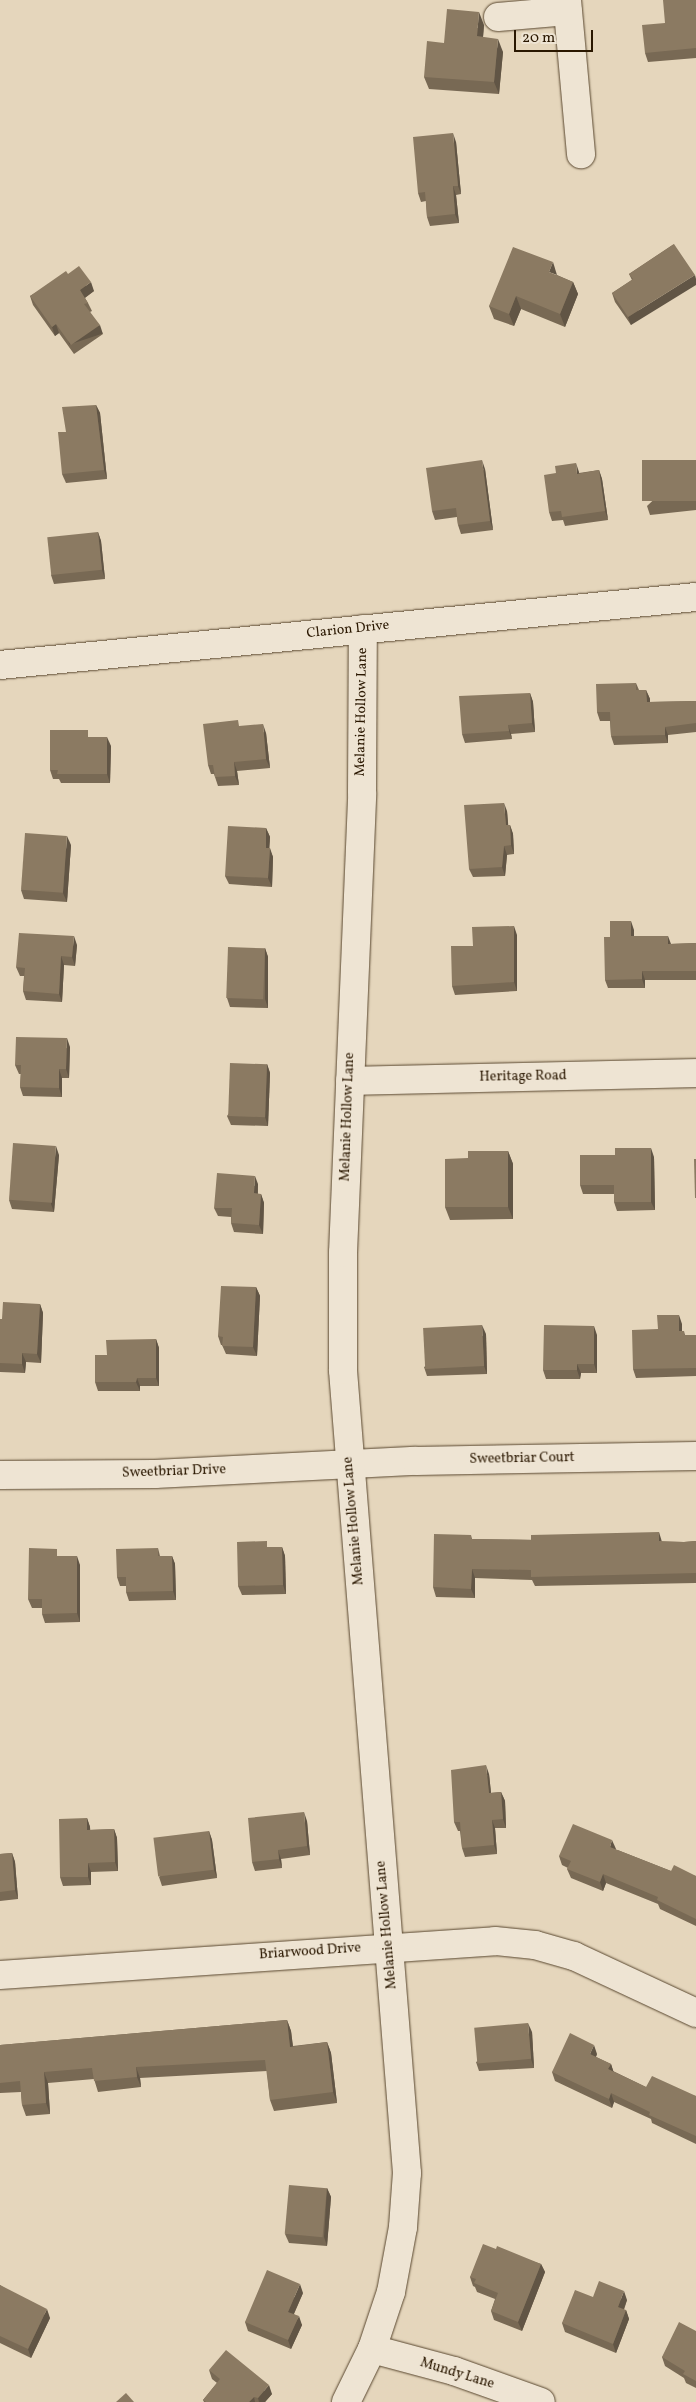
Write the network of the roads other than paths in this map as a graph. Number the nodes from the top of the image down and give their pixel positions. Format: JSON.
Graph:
{"nodes":[{"id":1,"x":567,"y":6,"type":"edge"},
{"id":2,"x":498,"y":17,"type":"dead end"},
{"id":3,"x":581,"y":154,"type":"dead end"},
{"id":4,"x":696,"y":597,"type":"edge"},
{"id":5,"x":363,"y":629,"type":"junction"},
{"id":6,"x":0,"y":665,"type":"edge"},
{"id":7,"x":696,"y":1074,"type":"edge"},
{"id":8,"x":350,"y":1081,"type":"junction"},
{"id":9,"x":696,"y":1456,"type":"edge"},
{"id":10,"x":348,"y":1465,"type":"junction"},
{"id":11,"x":0,"y":1475,"type":"edge"},
{"id":12,"x":389,"y":1946,"type":"junction"},
{"id":13,"x":0,"y":1975,"type":"edge"},
{"id":14,"x":696,"y":2012,"type":"edge"},
{"id":15,"x":372,"y":2349,"type":"junction"},
{"id":16,"x":346,"y":2402,"type":"edge"},
{"id":17,"x":541,"y":2402,"type":"edge"}],
"edges":[{"from":1,"to":2,"type":"street"},
{"from":1,"to":3,"type":"street"},
{"from":4,"to":5,"type":"street","name":"Clarion Drive"},
{"from":5,"to":6,"type":"street","name":"Clarion Drive"},
{"from":5,"to":8,"type":"street","name":"Melanie Hollow Lane"},
{"from":7,"to":8,"type":"street","name":"Heritage Road"},
{"from":8,"to":10,"type":"street","name":"Melanie Hollow Lane"},
{"from":9,"to":10,"type":"street","name":"Sweetbriar Court"},
{"from":10,"to":11,"type":"street","name":"Sweetbriar Drive"},
{"from":10,"to":12,"type":"street","name":"Melanie Hollow Lane"},
{"from":12,"to":13,"type":"street","name":"Briarwood Drive"},
{"from":12,"to":14,"type":"street","name":"Briarwood Drive"},
{"from":12,"to":15,"type":"street","name":"Melanie Hollow Lane"},
{"from":15,"to":16,"type":"street","name":"Melanie Hollow Lane"},
{"from":15,"to":17,"type":"street","name":"Mundy Lane"}]}
